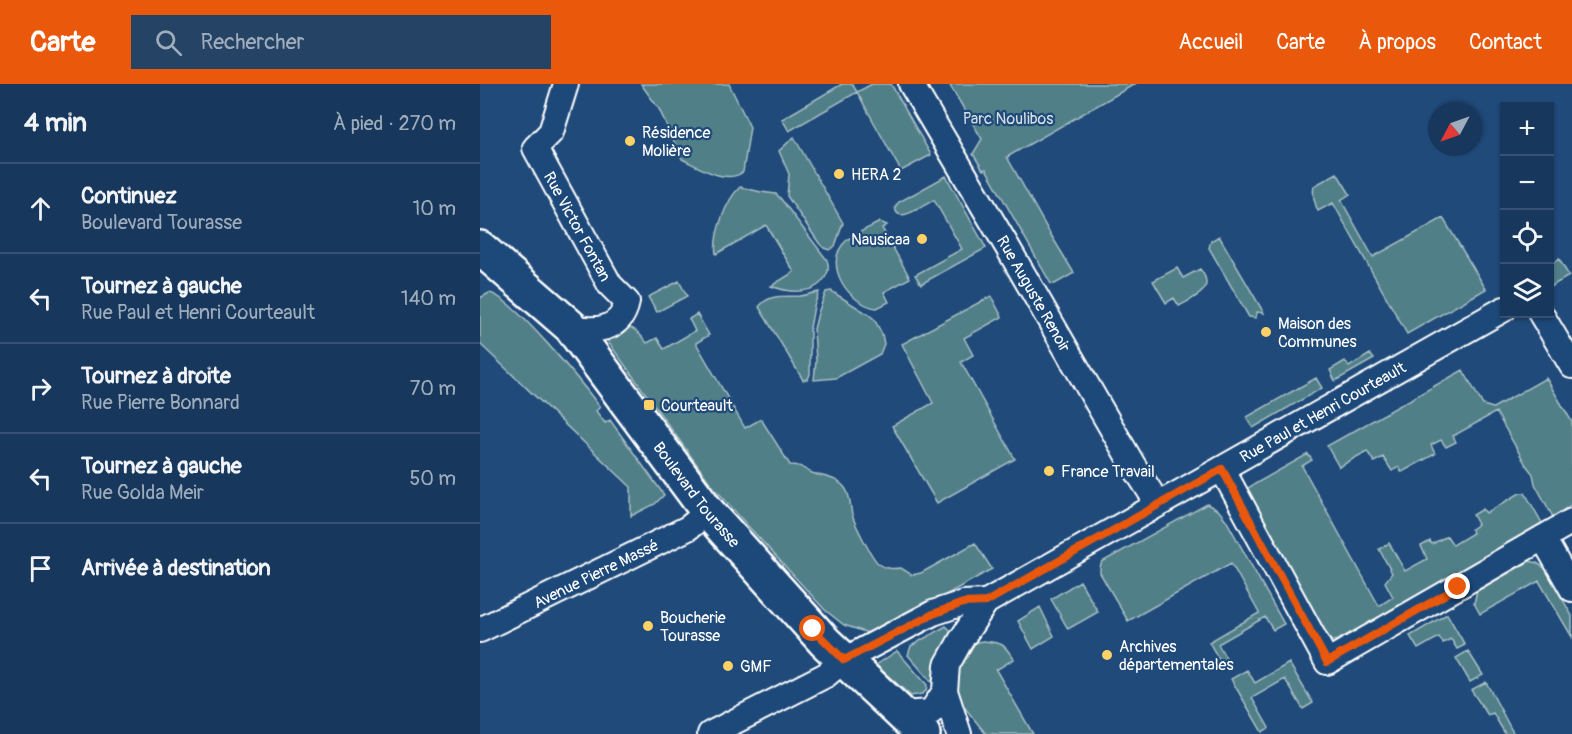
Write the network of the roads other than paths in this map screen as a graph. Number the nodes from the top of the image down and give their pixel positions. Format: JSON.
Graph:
{"nodes":[{"id":1,"x":566,"y":84,"type":"edge"},
{"id":2,"x":911,"y":84,"type":"edge"},
{"id":3,"x":484,"y":259,"type":"edge"},
{"id":4,"x":1500,"y":311,"type":"edge"},
{"id":5,"x":1544,"y":318,"type":"edge"},
{"id":6,"x":571,"y":327,"type":"junction"},
{"id":7,"x":1572,"y":366,"type":"edge"},
{"id":8,"x":1222,"y":469,"type":"junction"},
{"id":9,"x":1158,"y":504,"type":"junction"},
{"id":10,"x":708,"y":512,"type":"junction"},
{"id":11,"x":1572,"y":521,"type":"edge"},
{"id":12,"x":1543,"y":538,"type":"junction"},
{"id":13,"x":1572,"y":589,"type":"edge"},
{"id":14,"x":986,"y":602,"type":"junction"},
{"id":15,"x":480,"y":630,"type":"edge"},
{"id":16,"x":844,"y":660,"type":"junction"},
{"id":17,"x":945,"y":692,"type":"junction"},
{"id":18,"x":912,"y":724,"type":"edge"},
{"id":19,"x":710,"y":734,"type":"edge"},
{"id":20,"x":959,"y":734,"type":"edge"}],
"edges":[{"from":1,"to":6,"type":"street","name":"Rue Victor Fontan"},
{"from":2,"to":9,"type":"street","name":"Rue Auguste Renoir"},
{"from":3,"to":6,"type":"main road","name":"Boulevard Tourasse"},
{"from":4,"to":8,"type":"street","name":"Rue Paul et Henri Courteault"},
{"from":5,"to":7,"type":"street"},
{"from":6,"to":10,"type":"main road","name":"Boulevard Tourasse"},
{"from":8,"to":9,"type":"street","name":"Rue Paul et Henri Courteault"},
{"from":8,"to":12,"type":"street"},
{"from":9,"to":14,"type":"street","name":"Rue Paul et Henri Courteault"},
{"from":10,"to":15,"type":"street","name":"Avenue Pierre Massé"},
{"from":10,"to":16,"type":"main road","name":"Boulevard Tourasse"},
{"from":11,"to":12,"type":"street"},
{"from":12,"to":13,"type":"street"},
{"from":14,"to":16,"type":"street","name":"Rue Paul et Henri Courteault"},
{"from":14,"to":17,"type":"street","name":"Rue Paul et Henri Courteault"},
{"from":16,"to":18,"type":"main road","name":"Boulevard Tourasse"},
{"from":16,"to":19,"type":"street","name":"Rue Paul et Henri Courteault"},
{"from":17,"to":18,"type":"street"},
{"from":17,"to":20,"type":"street","name":"Rue Paul et Henri Courteault"}]}
